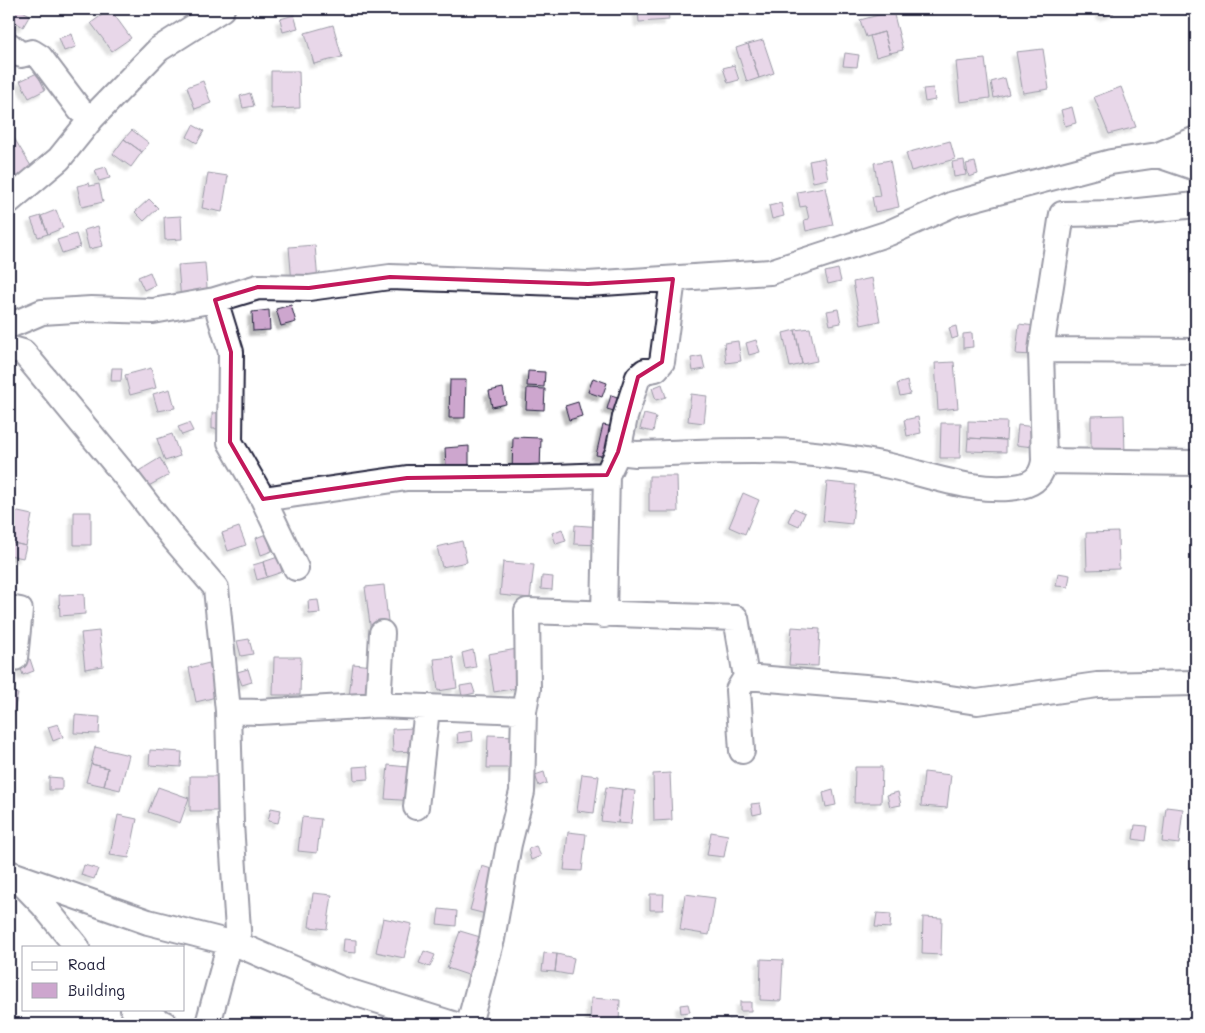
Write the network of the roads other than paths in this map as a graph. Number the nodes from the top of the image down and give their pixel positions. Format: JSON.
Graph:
{"nodes":[{"id":1,"x":222,"y":9,"type":"edge"},
{"id":2,"x":9,"y":46,"type":"edge"},
{"id":3,"x":92,"y":118,"type":"junction"},
{"id":4,"x":1196,"y":139,"type":"edge"},
{"id":5,"x":1158,"y":155,"type":"junction"},
{"id":6,"x":1196,"y":168,"type":"edge"},
{"id":7,"x":9,"y":201,"type":"edge"},
{"id":8,"x":1196,"y":205,"type":"edge"},
{"id":9,"x":673,"y":279,"type":"junction"},
{"id":10,"x":215,"y":300,"type":"junction"},
{"id":11,"x":9,"y":326,"type":"edge"},
{"id":12,"x":9,"y":348,"type":"edge"},
{"id":13,"x":1041,"y":350,"type":"junction"},
{"id":14,"x":1196,"y":351,"type":"edge"},
{"id":15,"x":618,"y":452,"type":"junction"},
{"id":16,"x":1044,"y":460,"type":"junction"},
{"id":17,"x":1196,"y":463,"type":"edge"},
{"id":18,"x":607,"y":475,"type":"junction"},
{"id":19,"x":263,"y":499,"type":"junction"},
{"id":20,"x":296,"y":568,"type":"dead end"},
{"id":21,"x":9,"y":608,"type":"edge"},
{"id":22,"x":604,"y":615,"type":"junction"},
{"id":23,"x":382,"y":633,"type":"dead end"},
{"id":24,"x":15,"y":658,"type":"dead end"},
{"id":25,"x":746,"y":677,"type":"junction"},
{"id":26,"x":1196,"y":682,"type":"edge"},
{"id":27,"x":378,"y":706,"type":"junction"},
{"id":28,"x":427,"y":709,"type":"junction"},
{"id":29,"x":228,"y":710,"type":"junction"},
{"id":30,"x":524,"y":711,"type":"junction"},
{"id":31,"x":742,"y":751,"type":"dead end"},
{"id":32,"x":416,"y":807,"type":"dead end"},
{"id":33,"x":11,"y":874,"type":"edge"},
{"id":34,"x":235,"y":944,"type":"junction"},
{"id":35,"x":76,"y":946,"type":"edge"},
{"id":36,"x":136,"y":1010,"type":"edge"},
{"id":37,"x":165,"y":1024,"type":"edge"},
{"id":38,"x":208,"y":1024,"type":"edge"},
{"id":39,"x":453,"y":1024,"type":"edge"},
{"id":40,"x":469,"y":1024,"type":"edge"}],
"edges":[{"from":1,"to":3,"type":"street"},
{"from":2,"to":3,"type":"street"},
{"from":3,"to":7,"type":"street"},
{"from":4,"to":5,"type":"street"},
{"from":5,"to":6,"type":"street"},
{"from":5,"to":9,"type":"street"},
{"from":8,"to":13,"type":"street"},
{"from":9,"to":10,"type":"street"},
{"from":9,"to":15,"type":"street"},
{"from":10,"to":11,"type":"street"},
{"from":10,"to":19,"type":"street"},
{"from":12,"to":29,"type":"street"},
{"from":13,"to":14,"type":"street"},
{"from":13,"to":16,"type":"street"},
{"from":15,"to":16,"type":"street"},
{"from":15,"to":18,"type":"street"},
{"from":16,"to":17,"type":"street"},
{"from":18,"to":19,"type":"street"},
{"from":18,"to":22,"type":"street"},
{"from":19,"to":20,"type":"street"},
{"from":21,"to":24,"type":"street"},
{"from":22,"to":25,"type":"street"},
{"from":22,"to":30,"type":"street"},
{"from":23,"to":27,"type":"street"},
{"from":25,"to":26,"type":"street"},
{"from":25,"to":31,"type":"street"},
{"from":27,"to":28,"type":"street"},
{"from":27,"to":29,"type":"street"},
{"from":28,"to":30,"type":"street"},
{"from":28,"to":32,"type":"street"},
{"from":29,"to":34,"type":"street"},
{"from":30,"to":40,"type":"street"},
{"from":33,"to":34,"type":"street"},
{"from":33,"to":35,"type":"street"},
{"from":34,"to":38,"type":"street"},
{"from":34,"to":39,"type":"street"},
{"from":36,"to":37,"type":"street"}]}
